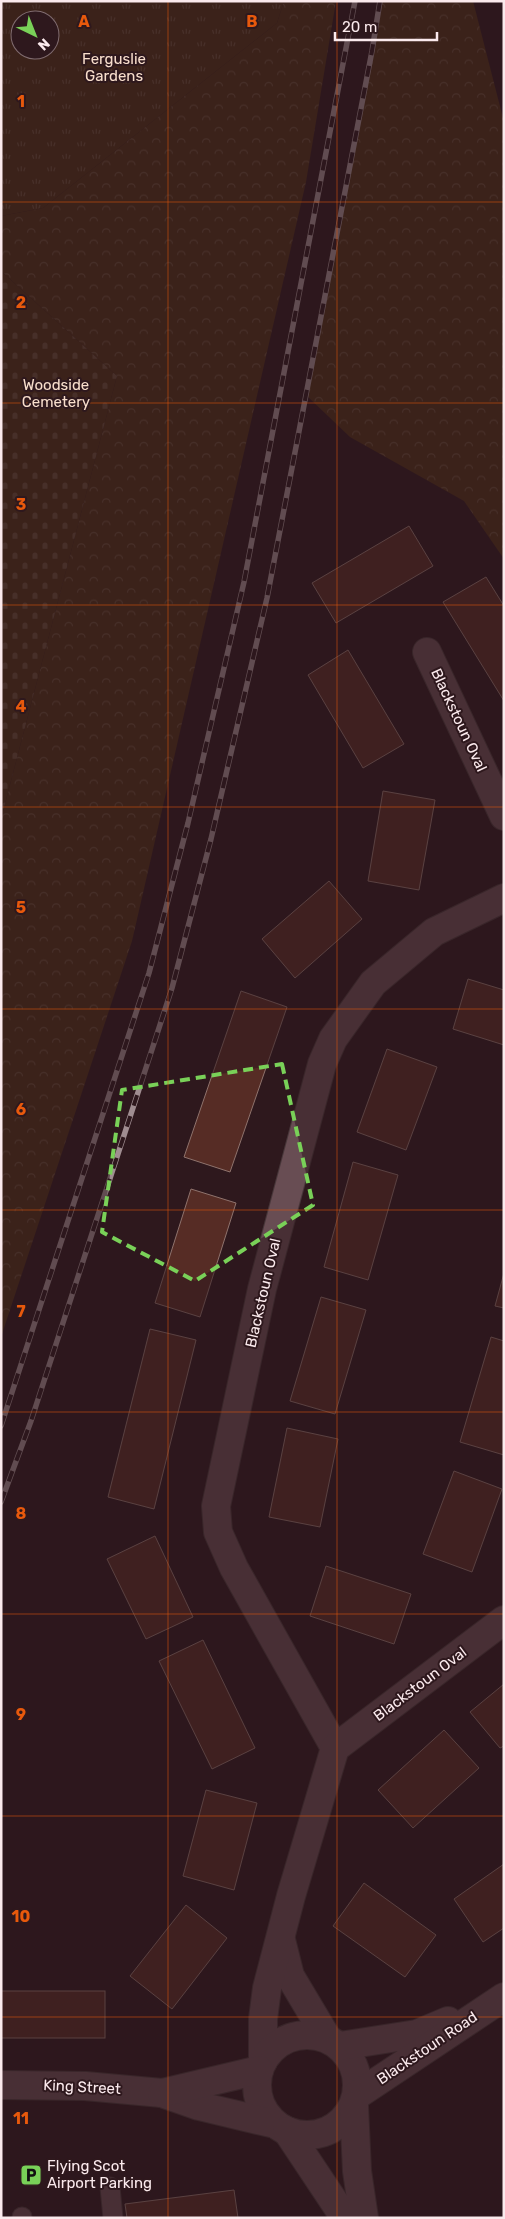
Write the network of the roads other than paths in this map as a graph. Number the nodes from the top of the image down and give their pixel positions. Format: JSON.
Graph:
{"nodes":[{"id":1,"x":427,"y":652,"type":"dead end"},
{"id":2,"x":504,"y":816,"type":"edge"},
{"id":3,"x":504,"y":898,"type":"edge"},
{"id":4,"x":504,"y":1620,"type":"edge"},
{"id":5,"x":335,"y":1748,"type":"junction"},
{"id":6,"x":281,"y":1938,"type":"junction"},
{"id":7,"x":500,"y":1999,"type":"edge"},
{"id":8,"x":333,"y":2042,"type":"junction"},
{"id":9,"x":261,"y":2065,"type":"junction"},
{"id":10,"x":1,"y":2085,"type":"edge"},
{"id":11,"x":162,"y":2093,"type":"junction"},
{"id":12,"x":355,"y":2101,"type":"junction"},
{"id":13,"x":281,"y":2128,"type":"junction"},
{"id":14,"x":110,"y":2187,"type":"dead end"},
{"id":15,"x":113,"y":2218,"type":"edge"},
{"id":16,"x":345,"y":2218,"type":"edge"},
{"id":17,"x":364,"y":2218,"type":"edge"}],
"edges":[{"from":1,"to":2,"type":"street","name":"Blackstoun Oval"},
{"from":3,"to":5,"type":"street","name":"Blackstoun Oval"},
{"from":4,"to":5,"type":"street","name":"Blackstoun Oval"},
{"from":5,"to":6,"type":"street"},
{"from":6,"to":8,"type":"street"},
{"from":6,"to":9,"type":"street"},
{"from":7,"to":8,"type":"street","name":"Blackstoun Road"},
{"from":7,"to":12,"type":"street","name":"Blackstoun Road"},
{"from":8,"to":9,"type":"street"},
{"from":8,"to":12,"type":"street"},
{"from":9,"to":11,"type":"street","name":"King Street"},
{"from":9,"to":13,"type":"street"},
{"from":10,"to":11,"type":"street","name":"King Street"},
{"from":11,"to":13,"type":"street","name":"King Street"},
{"from":12,"to":13,"type":"street"},
{"from":12,"to":17,"type":"street"},
{"from":13,"to":16,"type":"street"},
{"from":14,"to":15,"type":"lane"}]}
